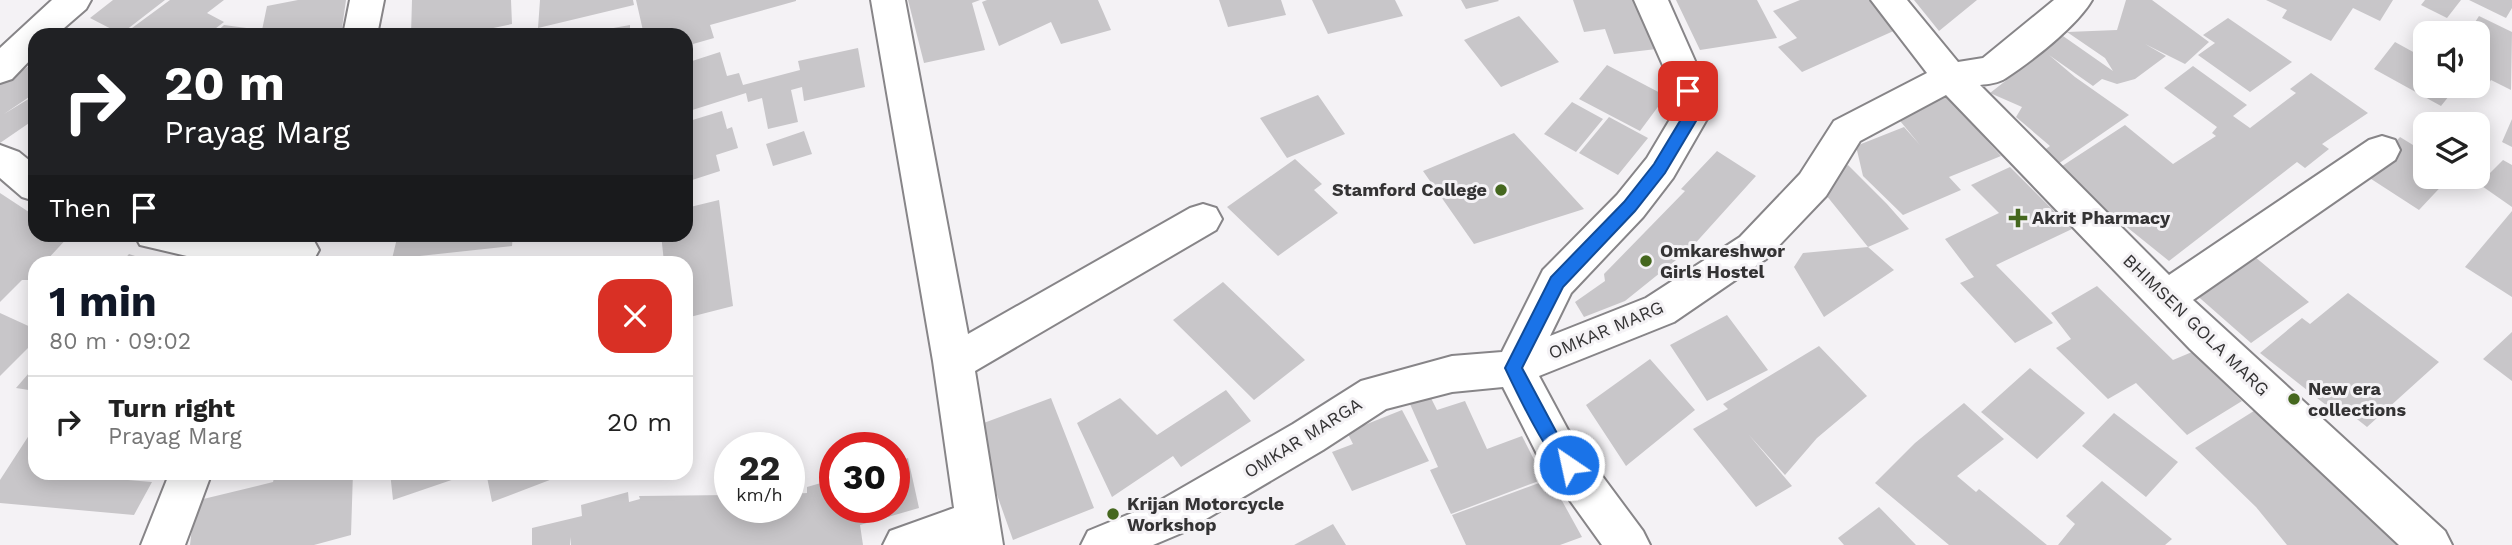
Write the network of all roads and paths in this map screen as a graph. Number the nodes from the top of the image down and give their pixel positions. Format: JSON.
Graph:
{"nodes":[{"id":1,"x":74,"y":0,"type":"edge"},
{"id":2,"x":367,"y":0,"type":"edge"},
{"id":3,"x":888,"y":0,"type":"edge"},
{"id":4,"x":1651,"y":0,"type":"edge"},
{"id":5,"x":1888,"y":0,"type":"edge"},
{"id":6,"x":2075,"y":0,"type":"edge"},
{"id":7,"x":41,"y":28,"type":"edge"},
{"id":8,"x":361,"y":28,"type":"edge"},
{"id":9,"x":28,"y":40,"type":"edge"},
{"id":10,"x":0,"y":70,"type":"edge"},
{"id":11,"x":1950,"y":76,"type":"junction"},
{"id":12,"x":2382,"y":150,"type":"dead end"},
{"id":13,"x":0,"y":160,"type":"edge"},
{"id":14,"x":28,"y":180,"type":"edge"},
{"id":15,"x":1203,"y":219,"type":"dead end"},
{"id":16,"x":193,"y":242,"type":"edge"},
{"id":17,"x":301,"y":249,"type":"edge"},
{"id":18,"x":2166,"y":298,"type":"junction"},
{"id":19,"x":954,"y":363,"type":"junction"},
{"id":20,"x":1514,"y":368,"type":"junction"},
{"id":21,"x":188,"y":480,"type":"edge"},
{"id":22,"x":978,"y":532,"type":"edge"},
{"id":23,"x":163,"y":545,"type":"edge"},
{"id":24,"x":905,"y":545,"type":"edge"},
{"id":25,"x":1103,"y":545,"type":"edge"},
{"id":26,"x":1628,"y":545,"type":"edge"},
{"id":27,"x":2430,"y":545,"type":"edge"}],
"edges":[{"from":1,"to":7,"type":"street"},
{"from":2,"to":8,"type":"street"},
{"from":3,"to":19,"type":"street"},
{"from":4,"to":20,"type":"street"},
{"from":5,"to":11,"type":"street","name":"BHIMSEN GOLA MARG"},
{"from":6,"to":11,"type":"street","name":"OMKAR MARG"},
{"from":9,"to":10,"type":"street"},
{"from":11,"to":18,"type":"street","name":"BHIMSEN GOLA MARG"},
{"from":11,"to":20,"type":"street","name":"OMKAR MARG"},
{"from":12,"to":18,"type":"street"},
{"from":13,"to":14,"type":"street"},
{"from":15,"to":19,"type":"street"},
{"from":16,"to":17,"type":"street"},
{"from":18,"to":27,"type":"street","name":"BHIMSEN GOLA MARG"},
{"from":19,"to":22,"type":"street"},
{"from":20,"to":25,"type":"street","name":"OMKAR MARGA"},
{"from":20,"to":26,"type":"street"},
{"from":21,"to":23,"type":"street"},
{"from":22,"to":24,"type":"street"}]}
